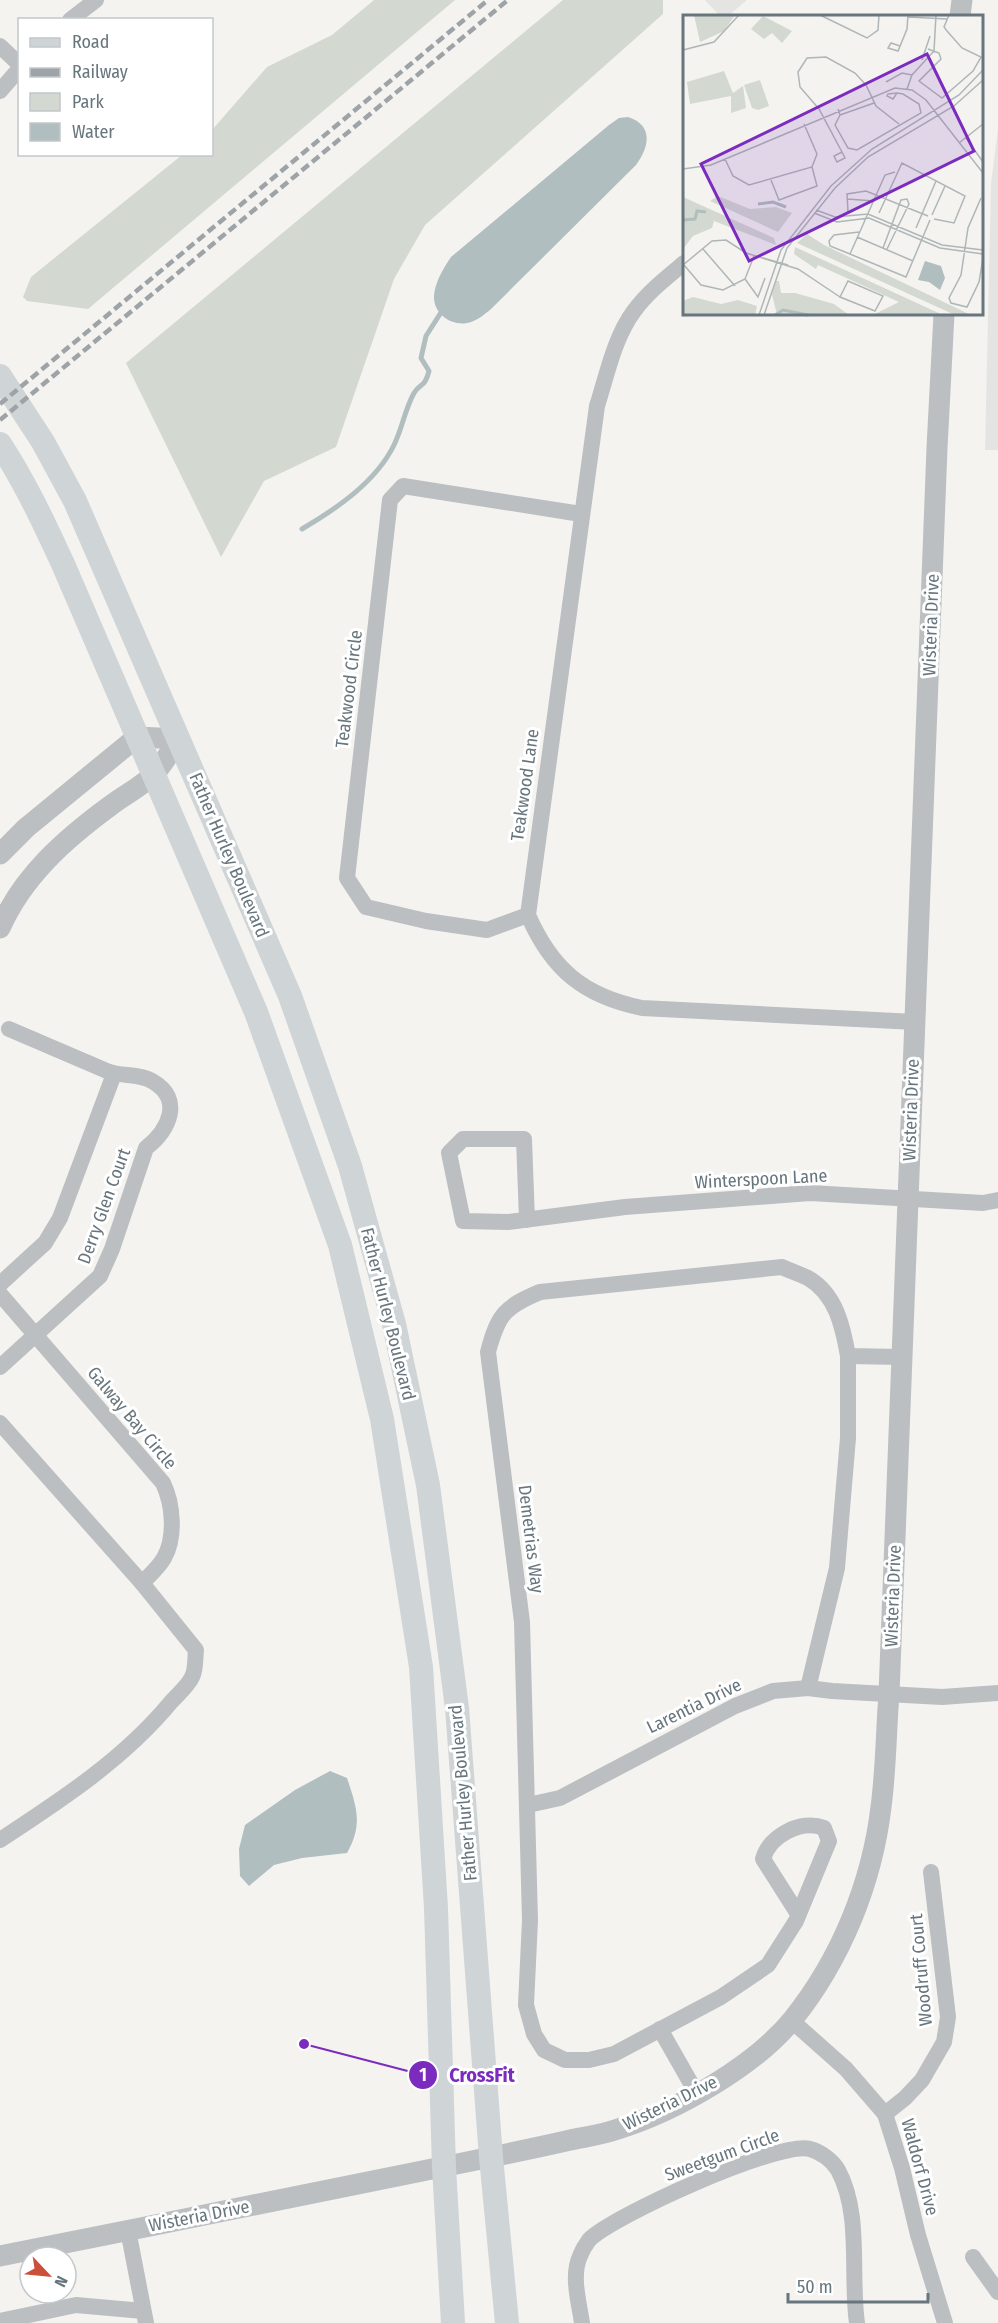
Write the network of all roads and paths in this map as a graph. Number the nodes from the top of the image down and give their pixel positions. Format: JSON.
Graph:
{"nodes":[{"id":1,"x":96,"y":0,"type":"edge"},
{"id":2,"x":962,"y":0,"type":"edge"},
{"id":3,"x":960,"y":15,"type":"edge"},
{"id":4,"x":73,"y":18,"type":"edge"},
{"id":5,"x":0,"y":46,"type":"edge"},
{"id":6,"x":18,"y":65,"type":"edge"},
{"id":7,"x":18,"y":69,"type":"edge"},
{"id":8,"x":0,"y":91,"type":"edge"},
{"id":9,"x":683,"y":264,"type":"edge"},
{"id":10,"x":944,"y":315,"type":"edge"},
{"id":11,"x":0,"y":376,"type":"edge"},
{"id":12,"x":0,"y":444,"type":"edge"},
{"id":13,"x":581,"y":514,"type":"junction"},
{"id":14,"x":137,"y":737,"type":"junction"},
{"id":15,"x":179,"y":739,"type":"junction"},
{"id":16,"x":154,"y":774,"type":"junction"},
{"id":17,"x":0,"y":854,"type":"edge"},
{"id":18,"x":528,"y":915,"type":"junction"},
{"id":19,"x":0,"y":928,"type":"edge"},
{"id":20,"x":915,"y":1022,"type":"junction"},
{"id":21,"x":9,"y":1029,"type":"dead end"},
{"id":22,"x":114,"y":1074,"type":"junction"},
{"id":23,"x":908,"y":1198,"type":"junction"},
{"id":24,"x":998,"y":1200,"type":"edge"},
{"id":25,"x":527,"y":1220,"type":"junction"},
{"id":26,"x":0,"y":1284,"type":"edge"},
{"id":27,"x":0,"y":1294,"type":"edge"},
{"id":28,"x":35,"y":1335,"type":"junction"},
{"id":29,"x":848,"y":1356,"type":"junction"},
{"id":30,"x":902,"y":1357,"type":"junction"},
{"id":31,"x":0,"y":1367,"type":"edge"},
{"id":32,"x":0,"y":1423,"type":"edge"},
{"id":33,"x":142,"y":1583,"type":"junction"},
{"id":34,"x":808,"y":1688,"type":"junction"},
{"id":35,"x":998,"y":1693,"type":"edge"},
{"id":36,"x":889,"y":1694,"type":"junction"},
{"id":37,"x":528,"y":1805,"type":"junction"},
{"id":38,"x":0,"y":1840,"type":"edge"},
{"id":39,"x":931,"y":1872,"type":"dead end"},
{"id":40,"x":798,"y":1914,"type":"junction"},
{"id":41,"x":792,"y":2021,"type":"junction"},
{"id":42,"x":660,"y":2029,"type":"junction"},
{"id":43,"x":697,"y":2094,"type":"junction"},
{"id":44,"x":885,"y":2114,"type":"junction"},
{"id":45,"x":491,"y":2157,"type":"junction"},
{"id":46,"x":444,"y":2167,"type":"junction"},
{"id":47,"x":128,"y":2230,"type":"junction"},
{"id":48,"x":0,"y":2256,"type":"edge"},
{"id":49,"x":973,"y":2257,"type":"dead end"},
{"id":50,"x":998,"y":2292,"type":"edge"},
{"id":51,"x":144,"y":2317,"type":"edge"},
{"id":52,"x":0,"y":2321,"type":"edge"},
{"id":53,"x":453,"y":2323,"type":"edge"},
{"id":54,"x":507,"y":2323,"type":"edge"},
{"id":55,"x":582,"y":2323,"type":"edge"},
{"id":56,"x":857,"y":2323,"type":"edge"},
{"id":57,"x":945,"y":2323,"type":"edge"}],
"edges":[{"from":1,"to":4,"type":"street"},
{"from":2,"to":3,"type":"street"},
{"from":5,"to":6,"type":"street"},
{"from":7,"to":8,"type":"street"},
{"from":9,"to":13,"type":"street","name":"Teakwood Lane"},
{"from":10,"to":20,"type":"street","name":"Wisteria Drive"},
{"from":11,"to":15,"type":"main road","name":"Father Hurley Boulevard"},
{"from":12,"to":14,"type":"main road","name":"Father Hurley Boulevard"},
{"from":13,"to":18,"type":"street","name":"Teakwood Lane"},
{"from":13,"to":18,"type":"street","name":"Teakwood Circle"},
{"from":14,"to":15,"type":"street"},
{"from":14,"to":16,"type":"main road","name":"Father Hurley Boulevard"},
{"from":14,"to":17,"type":"street"},
{"from":15,"to":16,"type":"street"},
{"from":15,"to":45,"type":"main road","name":"Father Hurley Boulevard"},
{"from":16,"to":19,"type":"street"},
{"from":16,"to":46,"type":"main road","name":"Father Hurley Boulevard"},
{"from":18,"to":20,"type":"street"},
{"from":20,"to":23,"type":"street","name":"Wisteria Drive"},
{"from":21,"to":22,"type":"street","name":"Derry Glen Court"},
{"from":22,"to":26,"type":"street","name":"Derry Glen Court"},
{"from":22,"to":28,"type":"street","name":"Derry Glen Court"},
{"from":23,"to":24,"type":"street","name":"Winterspoon Lane"},
{"from":23,"to":25,"type":"street","name":"Winterspoon Lane"},
{"from":23,"to":30,"type":"street","name":"Wisteria Drive"},
{"from":25,"to":25,"type":"street","name":"Winterspoon Lane"},
{"from":27,"to":28,"type":"street","name":"Galway Bay Circle"},
{"from":28,"to":31,"type":"street","name":"Derry Glen Court"},
{"from":28,"to":33,"type":"street","name":"Galway Bay Circle"},
{"from":29,"to":30,"type":"street"},
{"from":29,"to":34,"type":"street","name":"Demetrias Way"},
{"from":29,"to":37,"type":"street","name":"Demetrias Way"},
{"from":30,"to":36,"type":"street","name":"Wisteria Drive"},
{"from":32,"to":33,"type":"street"},
{"from":33,"to":38,"type":"street"},
{"from":34,"to":36,"type":"street","name":"Larentia Drive"},
{"from":34,"to":37,"type":"street","name":"Larentia Drive"},
{"from":35,"to":36,"type":"street"},
{"from":36,"to":41,"type":"street","name":"Wisteria Drive"},
{"from":37,"to":42,"type":"street","name":"Demetrias Way"},
{"from":39,"to":44,"type":"street","name":"Woodruff Court"},
{"from":40,"to":40,"type":"street","name":"Demetrias Way"},
{"from":40,"to":42,"type":"street","name":"Demetrias Way"},
{"from":41,"to":43,"type":"street","name":"Wisteria Drive"},
{"from":41,"to":44,"type":"street","name":"Waldorf Drive"},
{"from":42,"to":43,"type":"street"},
{"from":43,"to":45,"type":"street","name":"Wisteria Drive"},
{"from":44,"to":57,"type":"street","name":"Waldorf Drive"},
{"from":45,"to":46,"type":"street","name":"Wisteria Drive"},
{"from":45,"to":54,"type":"main road","name":"Father Hurley Boulevard"},
{"from":46,"to":47,"type":"street","name":"Wisteria Drive"},
{"from":46,"to":53,"type":"main road","name":"Father Hurley Boulevard"},
{"from":47,"to":48,"type":"street","name":"Wisteria Drive"},
{"from":47,"to":51,"type":"street"},
{"from":49,"to":50,"type":"street"},
{"from":51,"to":52,"type":"street"},
{"from":55,"to":56,"type":"street","name":"Sweetgum Circle"}]}
